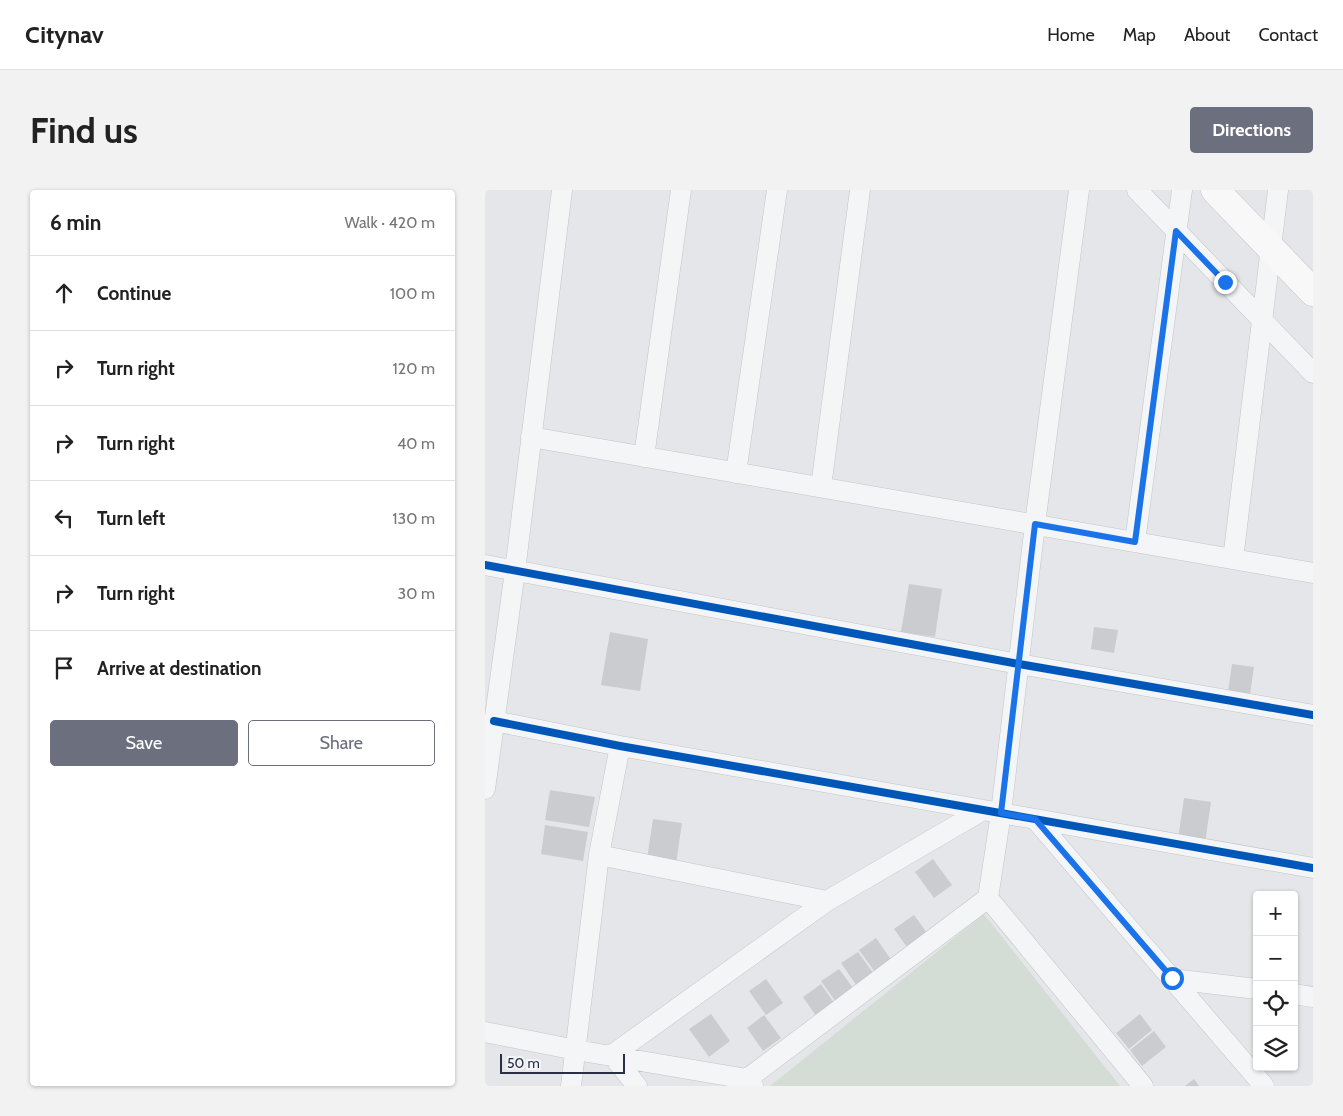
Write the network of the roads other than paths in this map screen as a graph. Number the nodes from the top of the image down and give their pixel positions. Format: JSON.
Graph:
{"nodes":[{"id":1,"x":562,"y":190,"type":"edge"},
{"id":2,"x":681,"y":190,"type":"edge"},
{"id":3,"x":777,"y":190,"type":"edge"},
{"id":4,"x":860,"y":190,"type":"edge"},
{"id":5,"x":1079,"y":190,"type":"edge"},
{"id":6,"x":1137,"y":190,"type":"edge"},
{"id":7,"x":1182,"y":190,"type":"edge"},
{"id":8,"x":1215,"y":190,"type":"edge"},
{"id":9,"x":1278,"y":190,"type":"edge"},
{"id":10,"x":1176,"y":231,"type":"junction"},
{"id":11,"x":1270,"y":247,"type":"junction"},
{"id":12,"x":1313,"y":292,"type":"edge"},
{"id":13,"x":1262,"y":320,"type":"junction"},
{"id":14,"x":1313,"y":373,"type":"edge"},
{"id":15,"x":531,"y":437,"type":"junction"},
{"id":16,"x":644,"y":456,"type":"junction"},
{"id":17,"x":737,"y":473,"type":"junction"},
{"id":18,"x":821,"y":488,"type":"junction"},
{"id":19,"x":1035,"y":524,"type":"junction"},
{"id":20,"x":1135,"y":542,"type":"junction"},
{"id":21,"x":1233,"y":559,"type":"junction"},
{"id":22,"x":485,"y":565,"type":"edge"},
{"id":23,"x":515,"y":570,"type":"junction"},
{"id":24,"x":1313,"y":573,"type":"edge"},
{"id":25,"x":1019,"y":664,"type":"junction"},
{"id":26,"x":1313,"y":715,"type":"edge"},
{"id":27,"x":494,"y":721,"type":"junction"},
{"id":28,"x":620,"y":746,"type":"junction"},
{"id":29,"x":485,"y":789,"type":"edge"},
{"id":30,"x":992,"y":811,"type":"junction"},
{"id":31,"x":1035,"y":819,"type":"junction"},
{"id":32,"x":599,"y":855,"type":"junction"},
{"id":33,"x":1313,"y":868,"type":"edge"},
{"id":34,"x":988,"y":898,"type":"junction"},
{"id":35,"x":827,"y":901,"type":"junction"},
{"id":36,"x":1172,"y":978,"type":"junction"},
{"id":37,"x":1253,"y":989,"type":"edge"},
{"id":38,"x":1298,"y":995,"type":"edge"},
{"id":39,"x":1313,"y":997,"type":"edge"},
{"id":40,"x":485,"y":1032,"type":"edge"},
{"id":41,"x":576,"y":1050,"type":"junction"},
{"id":42,"x":612,"y":1055,"type":"junction"},
{"id":43,"x":750,"y":1082,"type":"edge"},
{"id":44,"x":571,"y":1086,"type":"edge"},
{"id":45,"x":637,"y":1086,"type":"edge"},
{"id":46,"x":1143,"y":1086,"type":"edge"},
{"id":47,"x":1264,"y":1086,"type":"edge"}],
"edges":[{"from":1,"to":15,"type":"street"},
{"from":2,"to":16,"type":"street"},
{"from":3,"to":17,"type":"street"},
{"from":4,"to":18,"type":"street"},
{"from":5,"to":19,"type":"street"},
{"from":6,"to":10,"type":"street"},
{"from":7,"to":10,"type":"street"},
{"from":8,"to":11,"type":"street"},
{"from":9,"to":11,"type":"street"},
{"from":10,"to":13,"type":"street"},
{"from":10,"to":20,"type":"street"},
{"from":11,"to":12,"type":"street"},
{"from":11,"to":13,"type":"street"},
{"from":13,"to":14,"type":"street"},
{"from":13,"to":21,"type":"street"},
{"from":15,"to":16,"type":"street"},
{"from":15,"to":23,"type":"street"},
{"from":16,"to":17,"type":"street"},
{"from":17,"to":18,"type":"street"},
{"from":18,"to":19,"type":"street"},
{"from":19,"to":20,"type":"street"},
{"from":19,"to":25,"type":"street"},
{"from":20,"to":21,"type":"street"},
{"from":21,"to":24,"type":"street"},
{"from":22,"to":23,"type":"street"},
{"from":23,"to":25,"type":"street"},
{"from":23,"to":27,"type":"street"},
{"from":25,"to":26,"type":"street"},
{"from":25,"to":30,"type":"street"},
{"from":27,"to":28,"type":"street"},
{"from":27,"to":29,"type":"street"},
{"from":28,"to":30,"type":"street"},
{"from":28,"to":32,"type":"street"},
{"from":30,"to":31,"type":"street"},
{"from":30,"to":34,"type":"street"},
{"from":30,"to":35,"type":"street"},
{"from":31,"to":33,"type":"street"},
{"from":31,"to":36,"type":"street"},
{"from":32,"to":35,"type":"street"},
{"from":32,"to":41,"type":"street"},
{"from":34,"to":43,"type":"street"},
{"from":34,"to":46,"type":"street"},
{"from":35,"to":42,"type":"street"},
{"from":36,"to":37,"type":"street"},
{"from":36,"to":47,"type":"street"},
{"from":38,"to":39,"type":"street"},
{"from":40,"to":41,"type":"street"},
{"from":41,"to":42,"type":"street"},
{"from":41,"to":44,"type":"street"},
{"from":42,"to":43,"type":"street"},
{"from":42,"to":45,"type":"street"}]}
